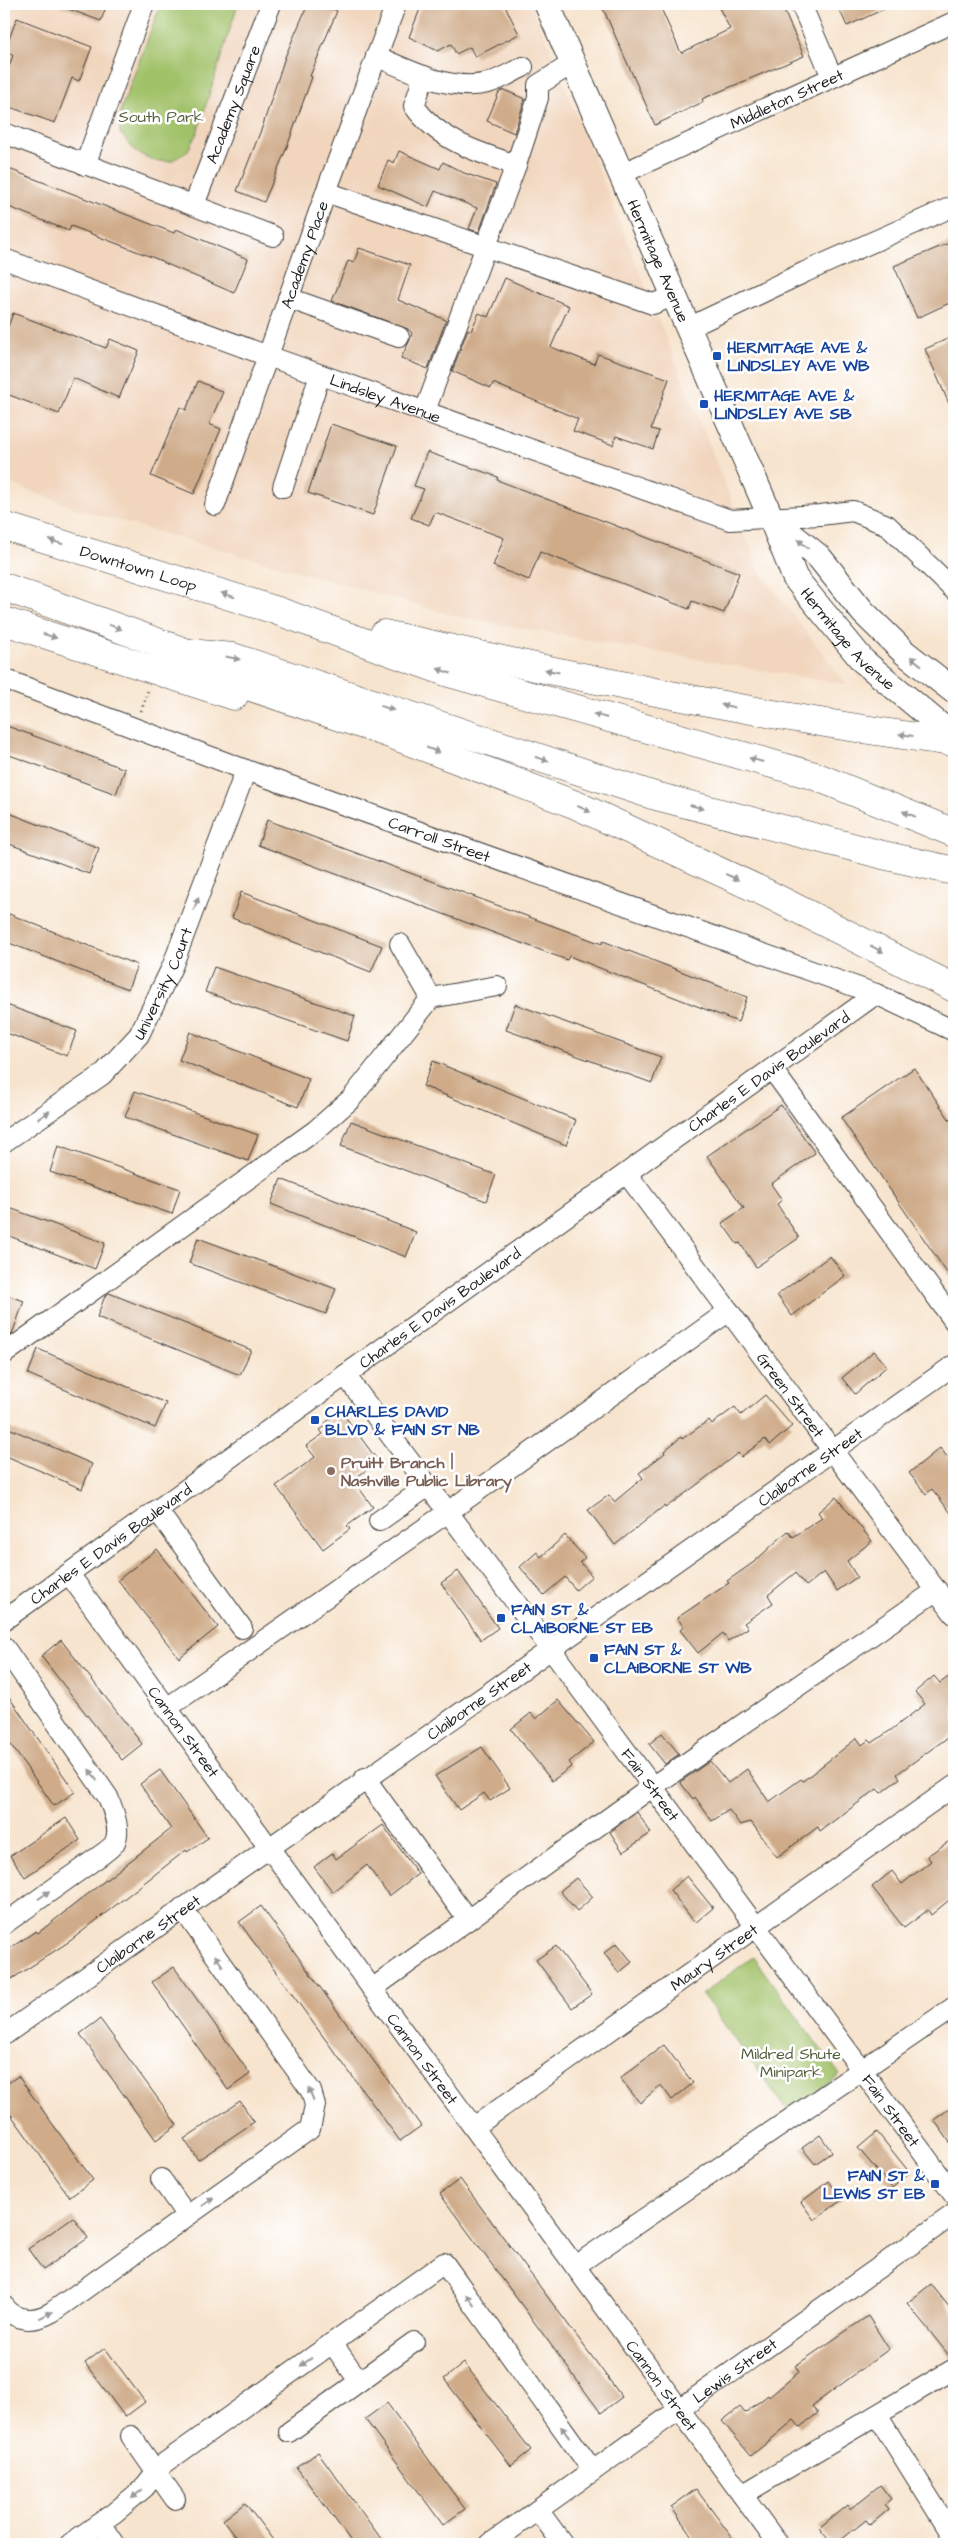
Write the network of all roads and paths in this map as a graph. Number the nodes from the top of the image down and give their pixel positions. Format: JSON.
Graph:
{"nodes":[{"id":1,"x":144,"y":4,"type":"edge"},
{"id":2,"x":271,"y":4,"type":"edge"},
{"id":3,"x":396,"y":4,"type":"edge"},
{"id":4,"x":547,"y":4,"type":"edge"},
{"id":5,"x":801,"y":4,"type":"edge"},
{"id":6,"x":954,"y":22,"type":"edge"},
{"id":7,"x":376,"y":56,"type":"junction"},
{"id":8,"x":573,"y":63,"type":"junction"},
{"id":9,"x":524,"y":67,"type":"dead end"},
{"id":10,"x":424,"y":76,"type":"junction"},
{"id":11,"x":832,"y":77,"type":"junction"},
{"id":12,"x":4,"y":133,"type":"edge"},
{"id":13,"x":84,"y":164,"type":"junction"},
{"id":14,"x":516,"y":165,"type":"junction"},
{"id":15,"x":621,"y":174,"type":"junction"},
{"id":16,"x":326,"y":192,"type":"junction"},
{"id":17,"x":194,"y":205,"type":"junction"},
{"id":18,"x":954,"y":206,"type":"edge"},
{"id":19,"x":273,"y":236,"type":"dead end"},
{"id":20,"x":487,"y":247,"type":"junction"},
{"id":21,"x":4,"y":259,"type":"edge"},
{"id":22,"x":674,"y":296,"type":"junction"},
{"id":23,"x":288,"y":298,"type":"junction"},
{"id":24,"x":688,"y":328,"type":"junction"},
{"id":25,"x":399,"y":337,"type":"dead end"},
{"id":26,"x":268,"y":356,"type":"junction"},
{"id":27,"x":320,"y":374,"type":"junction"},
{"id":28,"x":425,"y":412,"type":"junction"},
{"id":29,"x":283,"y":486,"type":"dead end"},
{"id":30,"x":215,"y":505,"type":"dead end"},
{"id":31,"x":771,"y":518,"type":"junction"},
{"id":32,"x":4,"y":526,"type":"edge"},
{"id":33,"x":4,"y":587,"type":"edge"},
{"id":34,"x":954,"y":590,"type":"edge"},
{"id":35,"x":275,"y":610,"type":"junction"},
{"id":36,"x":4,"y":622,"type":"edge"},
{"id":37,"x":185,"y":652,"type":"junction"},
{"id":38,"x":4,"y":679,"type":"edge"},
{"id":39,"x":151,"y":683,"type":"dead end"},
{"id":40,"x":954,"y":690,"type":"edge"},
{"id":41,"x":140,"y":713,"type":"dead end"},
{"id":42,"x":387,"y":733,"type":"junction"},
{"id":43,"x":954,"y":737,"type":"edge"},
{"id":44,"x":954,"y":742,"type":"edge"},
{"id":45,"x":246,"y":770,"type":"junction"},
{"id":46,"x":954,"y":833,"type":"edge"},
{"id":47,"x":954,"y":871,"type":"edge"},
{"id":48,"x":400,"y":944,"type":"dead end"},
{"id":49,"x":498,"y":986,"type":"dead end"},
{"id":50,"x":954,"y":988,"type":"edge"},
{"id":51,"x":876,"y":994,"type":"junction"},
{"id":52,"x":431,"y":998,"type":"junction"},
{"id":53,"x":954,"y":1031,"type":"edge"},
{"id":54,"x":772,"y":1069,"type":"junction"},
{"id":55,"x":4,"y":1142,"type":"edge"},
{"id":56,"x":627,"y":1174,"type":"junction"},
{"id":57,"x":729,"y":1311,"type":"junction"},
{"id":58,"x":954,"y":1321,"type":"edge"},
{"id":59,"x":4,"y":1354,"type":"edge"},
{"id":60,"x":954,"y":1365,"type":"edge"},
{"id":61,"x":345,"y":1375,"type":"junction"},
{"id":62,"x":832,"y":1451,"type":"junction"},
{"id":63,"x":428,"y":1486,"type":"junction"},
{"id":64,"x":157,"y":1510,"type":"junction"},
{"id":65,"x":448,"y":1512,"type":"junction"},
{"id":66,"x":379,"y":1521,"type":"dead end"},
{"id":67,"x":69,"y":1574,"type":"junction"},
{"id":68,"x":937,"y":1590,"type":"junction"},
{"id":69,"x":954,"y":1614,"type":"edge"},
{"id":70,"x":4,"y":1620,"type":"edge"},
{"id":71,"x":242,"y":1628,"type":"dead end"},
{"id":72,"x":4,"y":1647,"type":"edge"},
{"id":73,"x":550,"y":1648,"type":"junction"},
{"id":74,"x":167,"y":1708,"type":"junction"},
{"id":75,"x":365,"y":1778,"type":"junction"},
{"id":76,"x":954,"y":1786,"type":"edge"},
{"id":77,"x":652,"y":1787,"type":"junction"},
{"id":78,"x":268,"y":1847,"type":"junction"},
{"id":79,"x":182,"y":1908,"type":"junction"},
{"id":80,"x":468,"y":1920,"type":"junction"},
{"id":81,"x":4,"y":1924,"type":"edge"},
{"id":82,"x":754,"y":1927,"type":"junction"},
{"id":83,"x":372,"y":1989,"type":"junction"},
{"id":84,"x":954,"y":2007,"type":"edge"},
{"id":85,"x":4,"y":2035,"type":"edge"},
{"id":86,"x":862,"y":2071,"type":"junction"},
{"id":87,"x":474,"y":2127,"type":"junction"},
{"id":88,"x":161,"y":2179,"type":"dead end"},
{"id":89,"x":954,"y":2195,"type":"edge"},
{"id":90,"x":954,"y":2214,"type":"edge"},
{"id":91,"x":187,"y":2216,"type":"junction"},
{"id":92,"x":575,"y":2266,"type":"junction"},
{"id":93,"x":4,"y":2306,"type":"edge"},
{"id":94,"x":414,"y":2342,"type":"dead end"},
{"id":95,"x":332,"y":2343,"type":"junction"},
{"id":96,"x":954,"y":2369,"type":"edge"},
{"id":97,"x":359,"y":2382,"type":"junction"},
{"id":98,"x":680,"y":2410,"type":"junction"},
{"id":99,"x":876,"y":2415,"type":"junction"},
{"id":100,"x":289,"y":2432,"type":"dead end"},
{"id":101,"x":131,"y":2436,"type":"dead end"},
{"id":102,"x":593,"y":2471,"type":"junction"},
{"id":103,"x":157,"y":2472,"type":"junction"},
{"id":104,"x":742,"y":2495,"type":"junction"},
{"id":105,"x":176,"y":2499,"type":"dead end"},
{"id":106,"x":538,"y":2510,"type":"junction"},
{"id":107,"x":101,"y":2523,"type":"junction"},
{"id":108,"x":954,"y":2538,"type":"edge"},
{"id":109,"x":70,"y":2544,"type":"edge"},
{"id":110,"x":115,"y":2544,"type":"edge"},
{"id":111,"x":490,"y":2544,"type":"edge"},
{"id":112,"x":563,"y":2544,"type":"edge"},
{"id":113,"x":778,"y":2544,"type":"edge"}],
"edges":[{"from":1,"to":13,"type":"street"},
{"from":2,"to":17,"type":"street","name":"Academy Square"},
{"from":3,"to":7,"type":"street","name":"Academy Place"},
{"from":4,"to":8,"type":"main road","name":"Hermitage Avenue"},
{"from":5,"to":11,"type":"street"},
{"from":6,"to":11,"type":"street","name":"Middleton Street"},
{"from":7,"to":10,"type":"street"},
{"from":7,"to":16,"type":"street","name":"Academy Place"},
{"from":8,"to":14,"type":"street"},
{"from":8,"to":15,"type":"main road","name":"Hermitage Avenue"},
{"from":9,"to":10,"type":"street"},
{"from":10,"to":14,"type":"street"},
{"from":11,"to":15,"type":"street","name":"Middleton Street"},
{"from":12,"to":13,"type":"street"},
{"from":13,"to":17,"type":"street"},
{"from":14,"to":20,"type":"street"},
{"from":15,"to":22,"type":"main road","name":"Hermitage Avenue"},
{"from":16,"to":20,"type":"street"},
{"from":16,"to":23,"type":"street","name":"Academy Place"},
{"from":17,"to":19,"type":"street"},
{"from":18,"to":24,"type":"street"},
{"from":20,"to":22,"type":"street"},
{"from":20,"to":28,"type":"street"},
{"from":21,"to":26,"type":"street","name":"Lindsley Avenue"},
{"from":22,"to":24,"type":"main road","name":"Hermitage Avenue"},
{"from":23,"to":25,"type":"street"},
{"from":23,"to":26,"type":"street","name":"Academy Place"},
{"from":24,"to":31,"type":"main road","name":"Hermitage Avenue"},
{"from":26,"to":27,"type":"street","name":"Lindsley Avenue"},
{"from":26,"to":30,"type":"street","name":"Academy Place"},
{"from":27,"to":28,"type":"street","name":"Lindsley Avenue"},
{"from":27,"to":29,"type":"street"},
{"from":28,"to":31,"type":"street","name":"Lindsley Avenue"},
{"from":31,"to":34,"type":"street","name":"Lindsley Avenue"},
{"from":40,"to":31,"type":"main road","name":"Hermitage Avenue","one_way":true},
{"from":31,"to":43,"type":"main road","name":"Hermitage Avenue"},
{"from":35,"to":32,"type":"highway","name":"Downtown Loop","one_way":true},
{"from":33,"to":37,"type":"highway","one_way":true},
{"from":44,"to":35,"type":"highway","one_way":true},
{"from":46,"to":35,"type":"highway","one_way":true},
{"from":36,"to":42,"type":"highway","one_way":true},
{"from":37,"to":42,"type":"highway"},
{"from":37,"to":47,"type":"highway","one_way":true},
{"from":38,"to":45,"type":"street","name":"Carroll Street"},
{"from":39,"to":41,"type":"path"},
{"from":42,"to":50,"type":"highway","one_way":true},
{"from":45,"to":51,"type":"street","name":"Carroll Street"},
{"from":55,"to":45,"type":"street","name":"University Court","one_way":true},
{"from":48,"to":52,"type":"street"},
{"from":49,"to":52,"type":"street"},
{"from":51,"to":53,"type":"street","name":"Carroll Street"},
{"from":51,"to":54,"type":"street","name":"Charles E Davis Boulevard"},
{"from":52,"to":59,"type":"street"},
{"from":54,"to":56,"type":"street","name":"Charles E Davis Boulevard"},
{"from":54,"to":58,"type":"street"},
{"from":56,"to":57,"type":"street","name":"Green Street"},
{"from":56,"to":61,"type":"street","name":"Charles E Davis Boulevard"},
{"from":57,"to":62,"type":"street","name":"Green Street"},
{"from":57,"to":65,"type":"street"},
{"from":60,"to":62,"type":"street","name":"Claiborne Street"},
{"from":61,"to":63,"type":"street","name":"Fain Street"},
{"from":61,"to":64,"type":"street","name":"Charles E Davis Boulevard"},
{"from":62,"to":68,"type":"street","name":"Green Street"},
{"from":62,"to":73,"type":"street","name":"Claiborne Street"},
{"from":63,"to":65,"type":"street","name":"Fain Street"},
{"from":63,"to":66,"type":"street"},
{"from":64,"to":67,"type":"street","name":"Charles E Davis Boulevard"},
{"from":64,"to":71,"type":"street"},
{"from":65,"to":73,"type":"street","name":"Fain Street"},
{"from":65,"to":74,"type":"street"},
{"from":67,"to":70,"type":"street","name":"Charles E Davis Boulevard"},
{"from":67,"to":74,"type":"street","name":"Cannon Street"},
{"from":68,"to":69,"type":"street","name":"Green Street"},
{"from":68,"to":77,"type":"street"},
{"from":81,"to":72,"type":"street","one_way":true},
{"from":73,"to":75,"type":"street","name":"Claiborne Street"},
{"from":73,"to":77,"type":"street","name":"Fain Street"},
{"from":74,"to":78,"type":"street","name":"Cannon Street"},
{"from":75,"to":78,"type":"street","name":"Claiborne Street"},
{"from":75,"to":80,"type":"street"},
{"from":76,"to":82,"type":"street","name":"Maury Street"},
{"from":77,"to":80,"type":"street"},
{"from":77,"to":82,"type":"street","name":"Fain Street"},
{"from":78,"to":79,"type":"street","name":"Claiborne Street"},
{"from":78,"to":83,"type":"street","name":"Cannon Street"},
{"from":79,"to":85,"type":"street","name":"Claiborne Street"},
{"from":91,"to":79,"type":"street","one_way":true},
{"from":80,"to":83,"type":"street"},
{"from":82,"to":86,"type":"street","name":"Fain Street"},
{"from":82,"to":87,"type":"street","name":"Maury Street"},
{"from":83,"to":87,"type":"street","name":"Cannon Street"},
{"from":84,"to":86,"type":"street"},
{"from":86,"to":89,"type":"street","name":"Fain Street"},
{"from":86,"to":92,"type":"street"},
{"from":87,"to":92,"type":"street","name":"Cannon Street"},
{"from":88,"to":91,"type":"street"},
{"from":90,"to":98,"type":"street","name":"Lewis Street"},
{"from":93,"to":91,"type":"street","one_way":true},
{"from":92,"to":98,"type":"street","name":"Cannon Street"},
{"from":94,"to":97,"type":"street"},
{"from":95,"to":97,"type":"street"},
{"from":102,"to":95,"type":"street","one_way":true},
{"from":95,"to":103,"type":"street","one_way":true},
{"from":96,"to":99,"type":"street"},
{"from":97,"to":100,"type":"street"},
{"from":98,"to":102,"type":"street","name":"Lewis Street"},
{"from":98,"to":104,"type":"street","name":"Cannon Street"},
{"from":99,"to":104,"type":"street"},
{"from":99,"to":108,"type":"street"},
{"from":101,"to":103,"type":"street"},
{"from":102,"to":106,"type":"street","name":"Lewis Street"},
{"from":103,"to":105,"type":"street"},
{"from":103,"to":107,"type":"street","one_way":true},
{"from":104,"to":113,"type":"street","name":"Cannon Street"},
{"from":106,"to":111,"type":"street","name":"Lewis Street"},
{"from":106,"to":112,"type":"street"},
{"from":107,"to":109,"type":"street"},
{"from":107,"to":110,"type":"street"}]}
